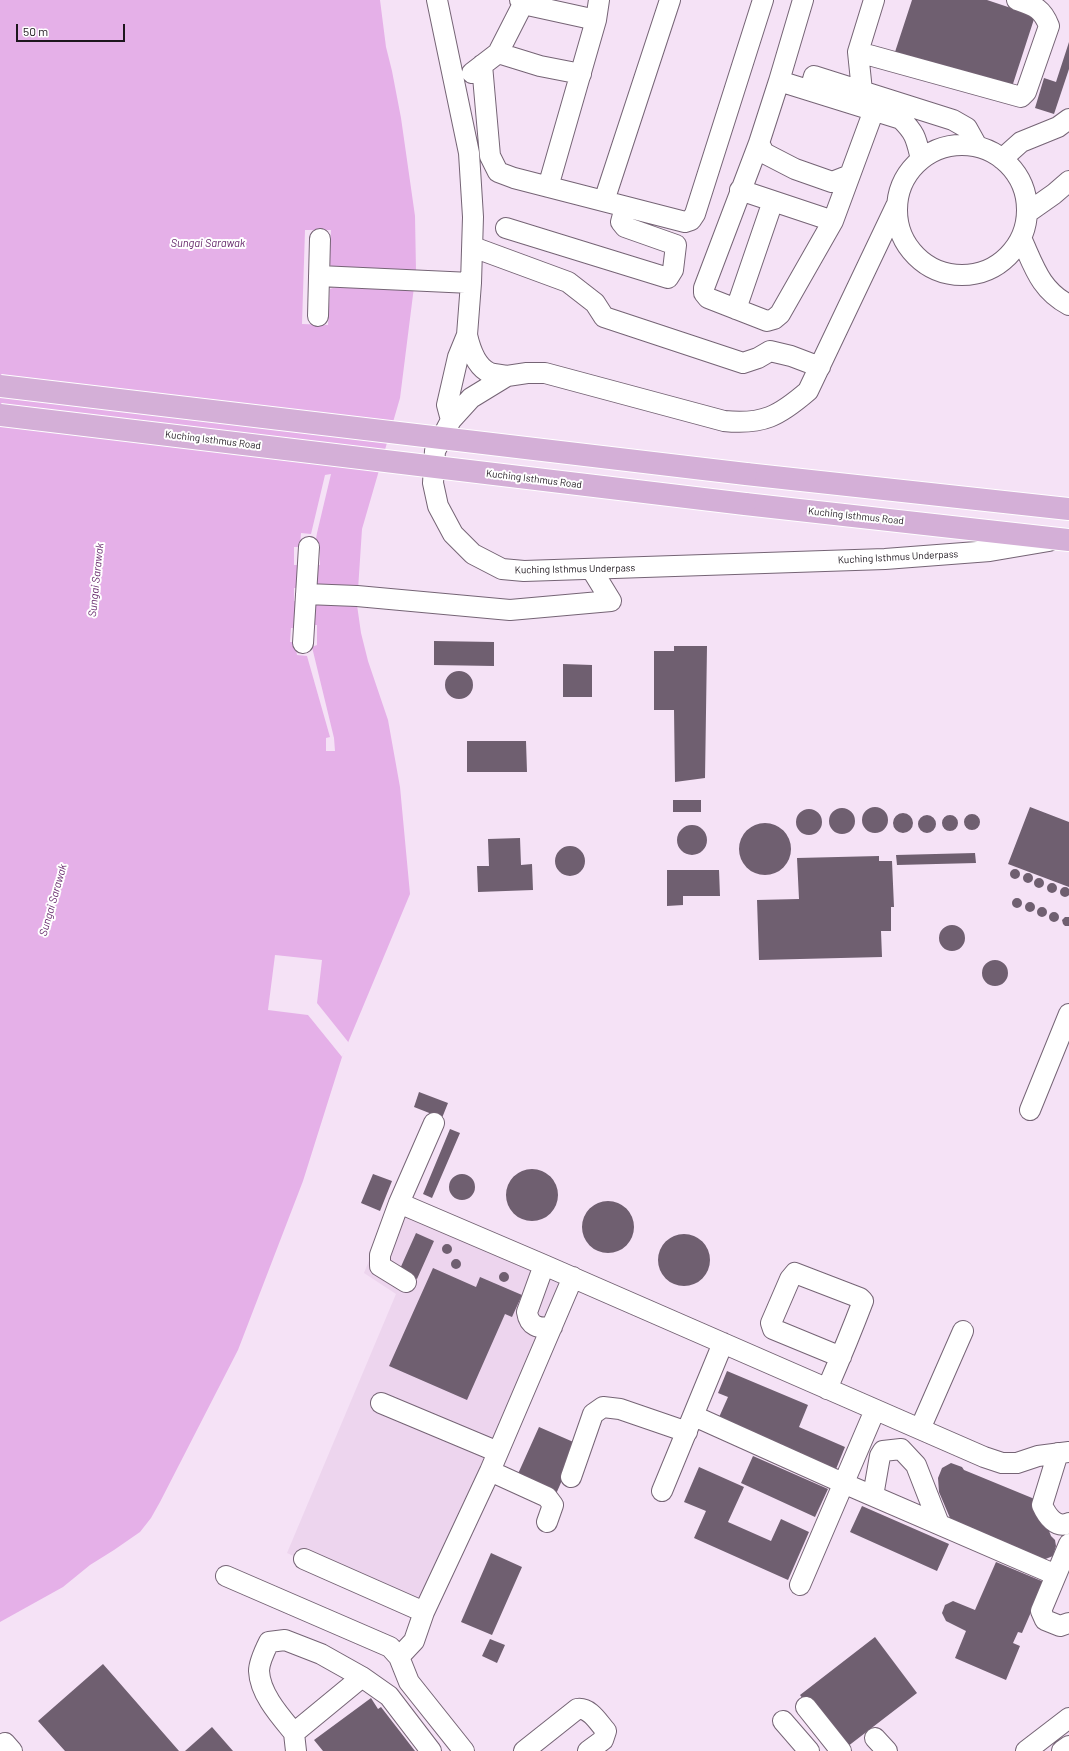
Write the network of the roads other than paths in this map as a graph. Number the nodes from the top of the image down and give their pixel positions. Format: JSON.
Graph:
{"nodes":[{"id":1,"x":437,"y":0,"type":"edge"},
{"id":2,"x":599,"y":0,"type":"edge"},
{"id":3,"x":670,"y":0,"type":"edge"},
{"id":4,"x":763,"y":0,"type":"edge"},
{"id":5,"x":803,"y":0,"type":"edge"},
{"id":6,"x":874,"y":0,"type":"edge"},
{"id":7,"x":1017,"y":0,"type":"edge"},
{"id":8,"x":522,"y":2,"type":"edge"},
{"id":9,"x":596,"y":20,"type":"junction"},
{"id":10,"x":858,"y":52,"type":"junction"},
{"id":11,"x":498,"y":53,"type":"junction"},
{"id":12,"x":482,"y":65,"type":"junction"},
{"id":13,"x":581,"y":74,"type":"junction"},
{"id":14,"x":779,"y":81,"type":"junction"},
{"id":15,"x":456,"y":86,"type":"junction"},
{"id":16,"x":810,"y":90,"type":"junction"},
{"id":17,"x":862,"y":91,"type":"junction"},
{"id":18,"x":874,"y":110,"type":"junction"},
{"id":19,"x":1065,"y":126,"type":"edge"},
{"id":20,"x":758,"y":143,"type":"junction"},
{"id":21,"x":977,"y":146,"type":"junction"},
{"id":22,"x":921,"y":159,"type":"junction"},
{"id":23,"x":1002,"y":159,"type":"junction"},
{"id":24,"x":850,"y":175,"type":"junction"},
{"id":25,"x":1069,"y":180,"type":"edge"},
{"id":26,"x":548,"y":187,"type":"junction"},
{"id":27,"x":740,"y":190,"type":"junction"},
{"id":28,"x":604,"y":201,"type":"junction"},
{"id":29,"x":773,"y":201,"type":"junction"},
{"id":30,"x":896,"y":206,"type":"junction"},
{"id":31,"x":625,"y":207,"type":"junction"},
{"id":32,"x":1027,"y":213,"type":"junction"},
{"id":33,"x":833,"y":221,"type":"junction"},
{"id":34,"x":506,"y":228,"type":"dead end"},
{"id":35,"x":1021,"y":238,"type":"junction"},
{"id":36,"x":320,"y":239,"type":"dead end"},
{"id":37,"x":473,"y":247,"type":"junction"},
{"id":38,"x":319,"y":276,"type":"junction"},
{"id":39,"x":471,"y":283,"type":"junction"},
{"id":40,"x":1069,"y":305,"type":"edge"},
{"id":41,"x":736,"y":309,"type":"junction"},
{"id":42,"x":318,"y":316,"type":"dead end"},
{"id":43,"x":467,"y":335,"type":"junction"},
{"id":44,"x":820,"y":367,"type":"junction"},
{"id":45,"x":506,"y":376,"type":"junction"},
{"id":46,"x":0,"y":386,"type":"edge"},
{"id":47,"x":0,"y":415,"type":"edge"},
{"id":48,"x":451,"y":420,"type":"junction"},
{"id":49,"x":1069,"y":509,"type":"edge"},
{"id":50,"x":1066,"y":540,"type":"edge"},
{"id":51,"x":309,"y":547,"type":"dead end"},
{"id":52,"x":592,"y":570,"type":"junction"},
{"id":53,"x":306,"y":594,"type":"junction"},
{"id":54,"x":303,"y":643,"type":"dead end"},
{"id":55,"x":1069,"y":1014,"type":"edge"},
{"id":56,"x":1030,"y":1110,"type":"dead end"},
{"id":57,"x":434,"y":1123,"type":"dead end"},
{"id":58,"x":400,"y":1203,"type":"junction"},
{"id":59,"x":544,"y":1265,"type":"junction"},
{"id":60,"x":573,"y":1278,"type":"junction"},
{"id":61,"x":406,"y":1282,"type":"dead end"},
{"id":62,"x":552,"y":1327,"type":"junction"},
{"id":63,"x":963,"y":1331,"type":"dead end"},
{"id":64,"x":723,"y":1343,"type":"junction"},
{"id":65,"x":841,"y":1357,"type":"junction"},
{"id":66,"x":827,"y":1388,"type":"junction"},
{"id":67,"x":381,"y":1403,"type":"dead end"},
{"id":68,"x":875,"y":1410,"type":"junction"},
{"id":69,"x":691,"y":1424,"type":"junction"},
{"id":70,"x":920,"y":1429,"type":"junction"},
{"id":71,"x":498,"y":1452,"type":"junction"},
{"id":72,"x":1064,"y":1452,"type":"edge"},
{"id":73,"x":490,"y":1471,"type":"junction"},
{"id":74,"x":571,"y":1477,"type":"dead end"},
{"id":75,"x":843,"y":1483,"type":"junction"},
{"id":76,"x":662,"y":1491,"type":"dead end"},
{"id":77,"x":873,"y":1496,"type":"junction"},
{"id":78,"x":547,"y":1522,"type":"dead end"},
{"id":79,"x":1069,"y":1523,"type":"edge"},
{"id":80,"x":939,"y":1524,"type":"junction"},
{"id":81,"x":1069,"y":1544,"type":"edge"},
{"id":82,"x":304,"y":1559,"type":"dead end"},
{"id":83,"x":1056,"y":1575,"type":"junction"},
{"id":84,"x":226,"y":1576,"type":"dead end"},
{"id":85,"x":800,"y":1585,"type":"dead end"},
{"id":86,"x":424,"y":1612,"type":"junction"},
{"id":87,"x":1069,"y":1623,"type":"edge"},
{"id":88,"x":399,"y":1657,"type":"junction"},
{"id":89,"x":362,"y":1677,"type":"junction"},
{"id":90,"x":806,"y":1707,"type":"dead end"},
{"id":91,"x":1069,"y":1718,"type":"edge"},
{"id":92,"x":783,"y":1721,"type":"dead end"},
{"id":93,"x":295,"y":1742,"type":"edge"},
{"id":94,"x":1069,"y":1746,"type":"edge"},
{"id":95,"x":431,"y":1751,"type":"edge"},
{"id":96,"x":464,"y":1751,"type":"edge"},
{"id":97,"x":524,"y":1751,"type":"edge"},
{"id":98,"x":588,"y":1751,"type":"edge"},
{"id":99,"x":809,"y":1751,"type":"edge"},
{"id":100,"x":841,"y":1751,"type":"edge"},
{"id":101,"x":1026,"y":1751,"type":"edge"},
{"id":102,"x":1062,"y":1751,"type":"edge"}],
"edges":[{"from":1,"to":15,"type":"street"},
{"from":2,"to":9,"type":"street"},
{"from":3,"to":28,"type":"street"},
{"from":4,"to":31,"type":"street"},
{"from":5,"to":14,"type":"street"},
{"from":6,"to":10,"type":"street"},
{"from":7,"to":10,"type":"street"},
{"from":8,"to":9,"type":"street"},
{"from":8,"to":11,"type":"street"},
{"from":9,"to":13,"type":"street"},
{"from":10,"to":17,"type":"street"},
{"from":11,"to":12,"type":"street"},
{"from":11,"to":13,"type":"street"},
{"from":12,"to":15,"type":"street"},
{"from":12,"to":26,"type":"street"},
{"from":13,"to":26,"type":"street"},
{"from":14,"to":16,"type":"street"},
{"from":14,"to":20,"type":"street"},
{"from":15,"to":37,"type":"street"},
{"from":16,"to":17,"type":"street"},
{"from":16,"to":18,"type":"street"},
{"from":17,"to":21,"type":"street"},
{"from":18,"to":22,"type":"street"},
{"from":18,"to":24,"type":"street"},
{"from":19,"to":23,"type":"street"},
{"from":20,"to":24,"type":"street"},
{"from":20,"to":27,"type":"street"},
{"from":21,"to":22,"type":"street"},
{"from":21,"to":23,"type":"street"},
{"from":22,"to":30,"type":"street"},
{"from":23,"to":32,"type":"street"},
{"from":24,"to":33,"type":"street"},
{"from":25,"to":32,"type":"street"},
{"from":26,"to":28,"type":"street"},
{"from":27,"to":29,"type":"street"},
{"from":27,"to":41,"type":"street"},
{"from":28,"to":31,"type":"street"},
{"from":29,"to":33,"type":"street"},
{"from":29,"to":41,"type":"street"},
{"from":30,"to":35,"type":"street"},
{"from":30,"to":44,"type":"street","name":"Kuching Isthmus Underpass"},
{"from":31,"to":34,"type":"street"},
{"from":32,"to":35,"type":"street"},
{"from":33,"to":41,"type":"street"},
{"from":35,"to":40,"type":"street"},
{"from":36,"to":38,"type":"street"},
{"from":37,"to":39,"type":"street"},
{"from":37,"to":44,"type":"street"},
{"from":38,"to":39,"type":"street"},
{"from":38,"to":42,"type":"street"},
{"from":39,"to":43,"type":"street"},
{"from":43,"to":45,"type":"street"},
{"from":43,"to":48,"type":"street"},
{"from":44,"to":45,"type":"street","name":"Kuching Isthmus Underpass"},
{"from":45,"to":48,"type":"street","name":"Kuching Isthmus Underpass"},
{"from":46,"to":49,"type":"main road","bridge":true},
{"from":47,"to":50,"type":"main road","name":"Kuching Isthmus Road","bridge":true},
{"from":48,"to":52,"type":"street","name":"Kuching Isthmus Underpass"},
{"from":50,"to":52,"type":"street","name":"Kuching Isthmus Underpass"},
{"from":51,"to":53,"type":"street"},
{"from":52,"to":53,"type":"street"},
{"from":53,"to":54,"type":"street"},
{"from":55,"to":56,"type":"street"},
{"from":57,"to":58,"type":"street"},
{"from":58,"to":59,"type":"street"},
{"from":58,"to":61,"type":"street"},
{"from":59,"to":60,"type":"street"},
{"from":59,"to":62,"type":"street"},
{"from":60,"to":62,"type":"street"},
{"from":60,"to":64,"type":"street"},
{"from":62,"to":71,"type":"street"},
{"from":63,"to":70,"type":"street"},
{"from":64,"to":66,"type":"street"},
{"from":64,"to":69,"type":"street"},
{"from":65,"to":65,"type":"street"},
{"from":65,"to":66,"type":"street"},
{"from":66,"to":68,"type":"street"},
{"from":67,"to":71,"type":"street"},
{"from":68,"to":70,"type":"street"},
{"from":68,"to":75,"type":"street"},
{"from":69,"to":74,"type":"street"},
{"from":69,"to":75,"type":"street"},
{"from":69,"to":76,"type":"street"},
{"from":70,"to":72,"type":"street"},
{"from":71,"to":73,"type":"street"},
{"from":72,"to":79,"type":"street"},
{"from":73,"to":78,"type":"street"},
{"from":73,"to":86,"type":"street"},
{"from":75,"to":77,"type":"street"},
{"from":75,"to":85,"type":"street"},
{"from":77,"to":80,"type":"street"},
{"from":77,"to":80,"type":"street"},
{"from":80,"to":83,"type":"street"},
{"from":81,"to":83,"type":"street"},
{"from":82,"to":86,"type":"street"},
{"from":83,"to":87,"type":"street"},
{"from":84,"to":88,"type":"street"},
{"from":86,"to":88,"type":"street"},
{"from":88,"to":96,"type":"street"},
{"from":89,"to":93,"type":"street"},
{"from":89,"to":93,"type":"street"},
{"from":89,"to":95,"type":"street"},
{"from":90,"to":100,"type":"street"},
{"from":91,"to":101,"type":"street"},
{"from":92,"to":99,"type":"street"},
{"from":94,"to":102,"type":"street"},
{"from":97,"to":98,"type":"street"}]}
